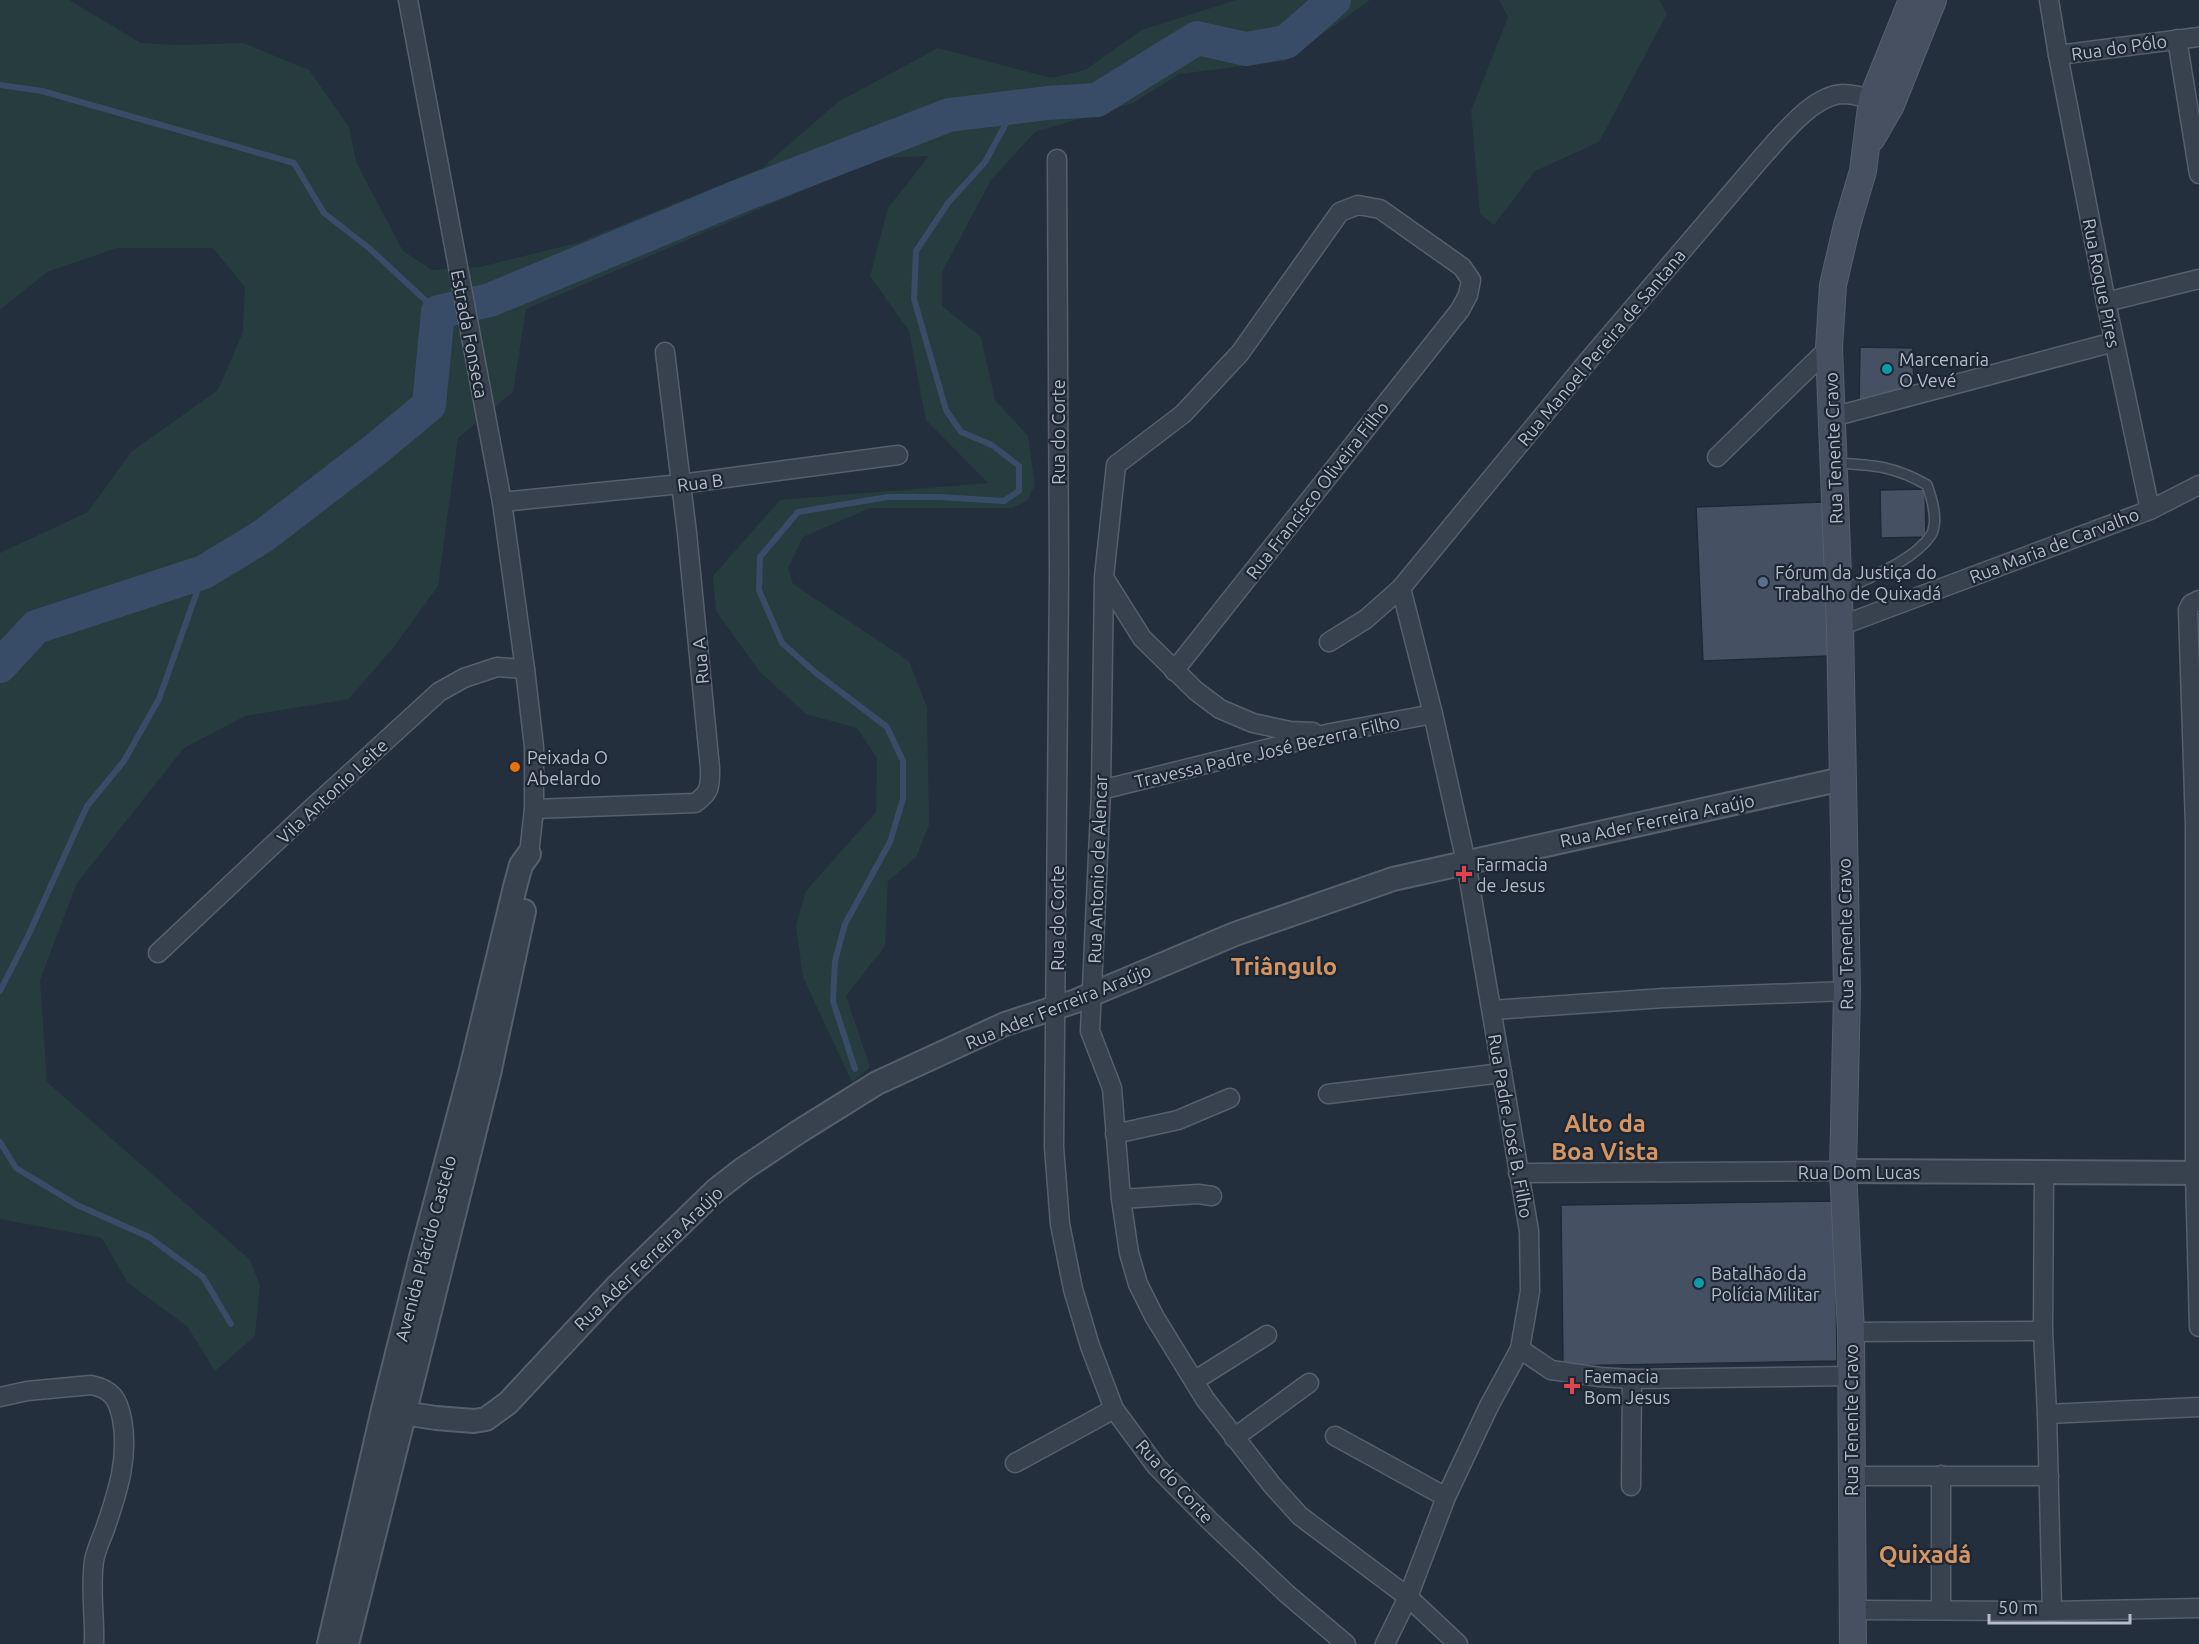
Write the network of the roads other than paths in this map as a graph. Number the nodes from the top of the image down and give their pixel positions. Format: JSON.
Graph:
{"nodes":[{"id":1,"x":408,"y":0,"type":"edge"},
{"id":2,"x":1912,"y":0,"type":"edge"},
{"id":3,"x":1933,"y":0,"type":"edge"},
{"id":4,"x":2049,"y":0,"type":"edge"},
{"id":5,"x":2199,"y":37,"type":"edge"},
{"id":6,"x":2177,"y":39,"type":"junction"},
{"id":7,"x":2058,"y":55,"type":"junction"},
{"id":8,"x":1881,"y":102,"type":"junction"},
{"id":9,"x":1057,"y":159,"type":"dead end"},
{"id":10,"x":2199,"y":174,"type":"edge"},
{"id":11,"x":2199,"y":279,"type":"edge"},
{"id":12,"x":2106,"y":302,"type":"junction"},
{"id":13,"x":2114,"y":342,"type":"junction"},
{"id":14,"x":1829,"y":348,"type":"junction"},
{"id":15,"x":665,"y":352,"type":"dead end"},
{"id":16,"x":1832,"y":417,"type":"junction"},
{"id":17,"x":898,"y":455,"type":"dead end"},
{"id":18,"x":1717,"y":457,"type":"dead end"},
{"id":19,"x":1834,"y":463,"type":"junction"},
{"id":20,"x":1116,"y":465,"type":"joint"},
{"id":21,"x":681,"y":484,"type":"junction"},
{"id":22,"x":2199,"y":485,"type":"edge"},
{"id":23,"x":502,"y":502,"type":"junction"},
{"id":24,"x":2150,"y":510,"type":"junction"},
{"id":25,"x":1104,"y":577,"type":"junction"},
{"id":26,"x":1401,"y":588,"type":"junction"},
{"id":27,"x":1839,"y":592,"type":"junction"},
{"id":28,"x":2197,"y":601,"type":"edge"},
{"id":29,"x":1840,"y":626,"type":"junction"},
{"id":30,"x":1329,"y":642,"type":"dead end"},
{"id":31,"x":525,"y":669,"type":"junction"},
{"id":32,"x":1174,"y":670,"type":"junction"},
{"id":33,"x":1433,"y":714,"type":"junction"},
{"id":34,"x":1331,"y":733,"type":"junction"},
{"id":35,"x":1842,"y":779,"type":"junction"},
{"id":36,"x":1101,"y":790,"type":"junction"},
{"id":37,"x":534,"y":809,"type":"junction"},
{"id":38,"x":2197,"y":824,"type":"edge"},
{"id":39,"x":529,"y":854,"type":"joint"},
{"id":40,"x":1466,"y":862,"type":"junction"},
{"id":41,"x":158,"y":953,"type":"dead end"},
{"id":42,"x":1847,"y":991,"type":"junction"},
{"id":43,"x":1092,"y":994,"type":"junction"},
{"id":44,"x":1056,"y":1007,"type":"junction"},
{"id":45,"x":1492,"y":1010,"type":"junction"},
{"id":46,"x":1502,"y":1073,"type":"junction"},
{"id":47,"x":1328,"y":1094,"type":"dead end"},
{"id":48,"x":1230,"y":1098,"type":"dead end"},
{"id":49,"x":1115,"y":1134,"type":"junction"},
{"id":50,"x":1843,"y":1172,"type":"junction"},
{"id":51,"x":1518,"y":1173,"type":"junction"},
{"id":52,"x":2044,"y":1173,"type":"junction"},
{"id":53,"x":2197,"y":1173,"type":"edge"},
{"id":54,"x":1212,"y":1196,"type":"dead end"},
{"id":55,"x":1121,"y":1199,"type":"junction"},
{"id":56,"x":2199,"y":1327,"type":"edge"},
{"id":57,"x":2043,"y":1330,"type":"junction"},
{"id":58,"x":1851,"y":1332,"type":"junction"},
{"id":59,"x":1268,"y":1335,"type":"dead end"},
{"id":60,"x":1520,"y":1349,"type":"junction"},
{"id":61,"x":1851,"y":1376,"type":"junction"},
{"id":62,"x":1632,"y":1379,"type":"junction"},
{"id":63,"x":1194,"y":1381,"type":"junction"},
{"id":64,"x":1309,"y":1383,"type":"dead end"},
{"id":65,"x":0,"y":1397,"type":"edge"},
{"id":66,"x":2199,"y":1407,"type":"edge"},
{"id":67,"x":1114,"y":1409,"type":"junction"},
{"id":68,"x":394,"y":1411,"type":"junction"},
{"id":69,"x":2047,"y":1414,"type":"junction"},
{"id":70,"x":1335,"y":1436,"type":"dead end"},
{"id":71,"x":1234,"y":1438,"type":"junction"},
{"id":72,"x":1015,"y":1463,"type":"dead end"},
{"id":73,"x":1941,"y":1475,"type":"junction"},
{"id":74,"x":1851,"y":1476,"type":"junction"},
{"id":75,"x":2049,"y":1476,"type":"junction"},
{"id":76,"x":1631,"y":1485,"type":"dead end"},
{"id":77,"x":1446,"y":1497,"type":"junction"},
{"id":78,"x":1408,"y":1597,"type":"junction"},
{"id":79,"x":2199,"y":1608,"type":"edge"},
{"id":80,"x":1854,"y":1610,"type":"junction"},
{"id":81,"x":1941,"y":1610,"type":"junction"},
{"id":82,"x":2052,"y":1611,"type":"junction"},
{"id":83,"x":94,"y":1644,"type":"edge"},
{"id":84,"x":330,"y":1644,"type":"edge"},
{"id":85,"x":347,"y":1644,"type":"edge"},
{"id":86,"x":1346,"y":1644,"type":"edge"},
{"id":87,"x":1384,"y":1644,"type":"edge"},
{"id":88,"x":1458,"y":1644,"type":"edge"},
{"id":89,"x":1853,"y":1644,"type":"edge"}],
"edges":[{"from":1,"to":23,"type":"street","name":"Estrada Fonseca"},
{"from":2,"to":8,"type":"main road"},
{"from":3,"to":8,"type":"main road"},
{"from":4,"to":7,"type":"street","name":"Rua do Pólo"},
{"from":5,"to":6,"type":"street","name":"Rua do Pólo"},
{"from":6,"to":7,"type":"street","name":"Rua do Pólo"},
{"from":6,"to":10,"type":"street"},
{"from":7,"to":12,"type":"street","name":"Rua Roque Pires"},
{"from":8,"to":14,"type":"main road","name":"Rua Tenente Cravo"},
{"from":8,"to":26,"type":"street","name":"Rua Manoel Pereira de Santana"},
{"from":9,"to":44,"type":"street","name":"Rua do Corte"},
{"from":11,"to":12,"type":"street"},
{"from":12,"to":13,"type":"street","name":"Rua Roque Pires"},
{"from":13,"to":16,"type":"street"},
{"from":13,"to":24,"type":"street","name":"Rua Roque Pires"},
{"from":14,"to":16,"type":"main road","name":"Rua Tenente Cravo"},
{"from":14,"to":18,"type":"street"},
{"from":15,"to":21,"type":"street","name":"Rua A"},
{"from":16,"to":19,"type":"main road","name":"Rua Tenente Cravo"},
{"from":17,"to":21,"type":"street","name":"Rua B"},
{"from":19,"to":27,"type":"main road","name":"Rua Tenente Cravo"},
{"from":19,"to":27,"type":"lane"},
{"from":20,"to":25,"type":"street","name":"Rua Antonio de Alencar"},
{"from":20,"to":32,"type":"street","name":"Rua Francisco Oliveira Filho"},
{"from":21,"to":23,"type":"street","name":"Rua B"},
{"from":21,"to":37,"type":"street","name":"Rua A"},
{"from":22,"to":24,"type":"street","name":"Rua Maria de Carvalho"},
{"from":23,"to":31,"type":"street","name":"Estrada Fonseca"},
{"from":24,"to":29,"type":"street","name":"Rua Maria de Carvalho"},
{"from":25,"to":32,"type":"street"},
{"from":25,"to":36,"type":"street","name":"Rua Antonio de Alencar"},
{"from":26,"to":30,"type":"street","name":"Rua Manoel Pereira de Santana"},
{"from":26,"to":33,"type":"street","name":"Rua Padre José B. Filho"},
{"from":27,"to":29,"type":"main road","name":"Rua Tenente Cravo"},
{"from":28,"to":38,"type":"street"},
{"from":29,"to":35,"type":"main road","name":"Rua Tenente Cravo"},
{"from":31,"to":37,"type":"street","name":"Avenida Plácido Castelo"},
{"from":31,"to":41,"type":"street","name":"Vila Antonio Leite"},
{"from":32,"to":34,"type":"street"},
{"from":33,"to":34,"type":"street","name":"Travessa Padre José Bezerra Filho"},
{"from":33,"to":40,"type":"street","name":"Rua Padre José B. Filho"},
{"from":34,"to":36,"type":"street","name":"Travessa Padre José Bezerra Filho"},
{"from":35,"to":40,"type":"street","name":"Rua Ader Ferreira Araújo"},
{"from":35,"to":42,"type":"main road","name":"Rua Tenente Cravo"},
{"from":36,"to":43,"type":"street","name":"Rua Antonio de Alencar"},
{"from":37,"to":39,"type":"street","name":"Avenida Plácido Castelo"},
{"from":38,"to":53,"type":"street"},
{"from":39,"to":68,"type":"street","name":"Avenida Plácido Castelo"},
{"from":40,"to":43,"type":"street","name":"Rua Ader Ferreira Araújo"},
{"from":40,"to":45,"type":"street","name":"Rua Padre José B. Filho"},
{"from":42,"to":45,"type":"street"},
{"from":42,"to":50,"type":"main road","name":"Rua Tenente Cravo"},
{"from":43,"to":44,"type":"street","name":"Rua Ader Ferreira Araújo"},
{"from":43,"to":49,"type":"street","name":"Rua Antonio de Alencar"},
{"from":44,"to":67,"type":"street","name":"Rua do Corte"},
{"from":44,"to":68,"type":"street","name":"Rua Ader Ferreira Araújo"},
{"from":45,"to":46,"type":"street","name":"Rua Padre José B. Filho"},
{"from":46,"to":47,"type":"street"},
{"from":46,"to":51,"type":"street","name":"Rua Padre José B. Filho"},
{"from":48,"to":49,"type":"street"},
{"from":49,"to":55,"type":"street","name":"Rua Antonio de Alencar"},
{"from":50,"to":51,"type":"street","name":"Rua Dom Lucas"},
{"from":50,"to":52,"type":"street","name":"Rua Dom Lucas"},
{"from":50,"to":58,"type":"main road","name":"Rua Tenente Cravo"},
{"from":51,"to":60,"type":"street","name":"Rua Padre José B. Filho"},
{"from":52,"to":53,"type":"street","name":"Rua Dom Lucas"},
{"from":52,"to":57,"type":"street"},
{"from":53,"to":56,"type":"street"},
{"from":54,"to":55,"type":"street"},
{"from":55,"to":63,"type":"street","name":"Rua Antonio de Alencar"},
{"from":57,"to":58,"type":"street"},
{"from":57,"to":69,"type":"street"},
{"from":58,"to":61,"type":"main road","name":"Rua Tenente Cravo"},
{"from":59,"to":63,"type":"street"},
{"from":60,"to":62,"type":"street"},
{"from":60,"to":77,"type":"street","name":"Rua Padre José B. Filho"},
{"from":61,"to":62,"type":"street"},
{"from":61,"to":74,"type":"main road","name":"Rua Tenente Cravo"},
{"from":62,"to":76,"type":"street"},
{"from":63,"to":71,"type":"street","name":"Rua Antonio de Alencar"},
{"from":64,"to":71,"type":"street"},
{"from":65,"to":83,"type":"street"},
{"from":66,"to":69,"type":"street"},
{"from":67,"to":72,"type":"street"},
{"from":67,"to":86,"type":"street","name":"Rua do Corte"},
{"from":68,"to":84,"type":"street","name":"Avenida Plácido Castelo"},
{"from":68,"to":85,"type":"street","name":"Avenida Plácido Castelo"},
{"from":69,"to":75,"type":"street"},
{"from":70,"to":77,"type":"street"},
{"from":71,"to":78,"type":"street","name":"Rua Antonio de Alencar"},
{"from":73,"to":74,"type":"street"},
{"from":73,"to":75,"type":"street"},
{"from":73,"to":81,"type":"street"},
{"from":74,"to":80,"type":"main road","name":"Rua Tenente Cravo"},
{"from":75,"to":82,"type":"street"},
{"from":77,"to":78,"type":"street","name":"Rua Padre José B. Filho"},
{"from":78,"to":87,"type":"street","name":"Rua Padre José B. Filho"},
{"from":78,"to":88,"type":"street","name":"Rua Antonio de Alencar"},
{"from":79,"to":82,"type":"street"},
{"from":80,"to":81,"type":"street"},
{"from":80,"to":89,"type":"main road","name":"Rua Tenente Cravo"},
{"from":81,"to":82,"type":"street"}]}
